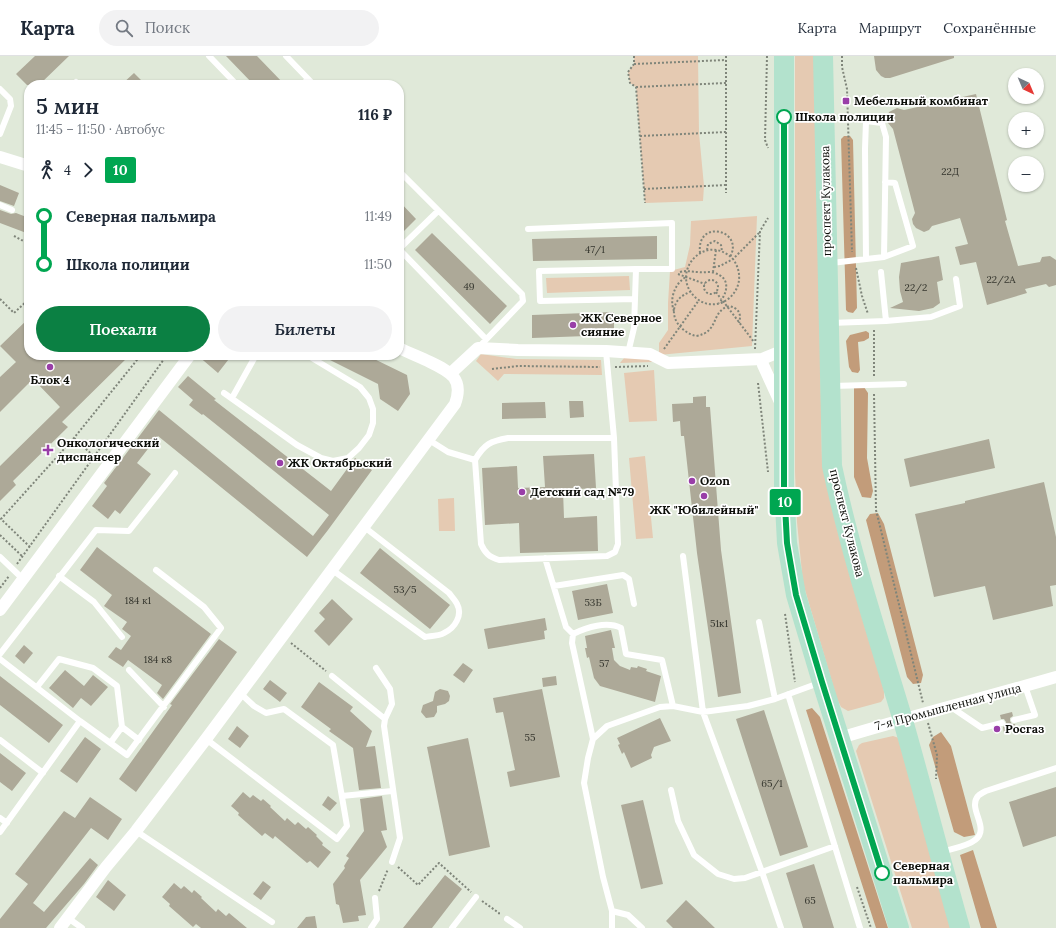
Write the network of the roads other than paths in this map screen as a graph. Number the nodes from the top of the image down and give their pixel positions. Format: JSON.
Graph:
{"nodes":[{"id":1,"x":209,"y":56,"type":"edge"},
{"id":2,"x":286,"y":56,"type":"edge"},
{"id":3,"x":784,"y":56,"type":"edge"},
{"id":4,"x":823,"y":56,"type":"edge"},
{"id":5,"x":308,"y":79,"type":"edge"},
{"id":6,"x":232,"y":80,"type":"edge"},
{"id":7,"x":0,"y":89,"type":"edge"},
{"id":8,"x":0,"y":134,"type":"edge"},
{"id":9,"x":0,"y":157,"type":"edge"},
{"id":10,"x":24,"y":164,"type":"edge"},
{"id":11,"x":404,"y":176,"type":"edge"},
{"id":12,"x":886,"y":182,"type":"junction"},
{"id":13,"x":0,"y":205,"type":"edge"},
{"id":14,"x":12,"y":210,"type":"dead end"},
{"id":15,"x":438,"y":211,"type":"junction"},
{"id":16,"x":528,"y":229,"type":"dead end"},
{"id":17,"x":404,"y":244,"type":"edge"},
{"id":18,"x":404,"y":255,"type":"edge"},
{"id":19,"x":884,"y":257,"type":"junction"},
{"id":20,"x":866,"y":259,"type":"junction"},
{"id":21,"x":828,"y":264,"type":"junction"},
{"id":22,"x":636,"y":269,"type":"junction"},
{"id":23,"x":882,"y":272,"type":"dead end"},
{"id":24,"x":956,"y":278,"type":"dead end"},
{"id":25,"x":635,"y":299,"type":"junction"},
{"id":26,"x":886,"y":321,"type":"junction"},
{"id":27,"x":829,"y":323,"type":"junction"},
{"id":28,"x":482,"y":343,"type":"junction"},
{"id":29,"x":404,"y":350,"type":"edge"},
{"id":30,"x":784,"y":350,"type":"junction"},
{"id":31,"x":606,"y":351,"type":"junction"},
{"id":32,"x":628,"y":353,"type":"junction"},
{"id":33,"x":762,"y":359,"type":"junction"},
{"id":34,"x":186,"y":360,"type":"edge"},
{"id":35,"x":253,"y":360,"type":"edge"},
{"id":36,"x":315,"y":360,"type":"edge"},
{"id":37,"x":451,"y":373,"type":"junction"},
{"id":38,"x":904,"y":384,"type":"dead end"},
{"id":39,"x":830,"y":386,"type":"junction"},
{"id":40,"x":224,"y":393,"type":"dead end"},
{"id":41,"x":232,"y":398,"type":"junction"},
{"id":42,"x":784,"y":410,"type":"junction"},
{"id":43,"x":614,"y":438,"type":"junction"},
{"id":44,"x":429,"y":440,"type":"junction"},
{"id":45,"x":475,"y":460,"type":"junction"},
{"id":46,"x":175,"y":474,"type":"dead end"},
{"id":47,"x":363,"y":526,"type":"junction"},
{"id":48,"x":683,"y":556,"type":"dead end"},
{"id":49,"x":0,"y":557,"type":"edge"},
{"id":50,"x":545,"y":558,"type":"junction"},
{"id":51,"x":331,"y":569,"type":"junction"},
{"id":52,"x":156,"y":570,"type":"dead end"},
{"id":53,"x":59,"y":576,"type":"junction"},
{"id":54,"x":23,"y":579,"type":"junction"},
{"id":55,"x":554,"y":586,"type":"junction"},
{"id":56,"x":634,"y":604,"type":"dead end"},
{"id":57,"x":0,"y":610,"type":"edge"},
{"id":58,"x":759,"y":622,"type":"dead end"},
{"id":59,"x":573,"y":634,"type":"junction"},
{"id":60,"x":122,"y":637,"type":"dead end"},
{"id":61,"x":0,"y":654,"type":"edge"},
{"id":62,"x":0,"y":659,"type":"edge"},
{"id":63,"x":376,"y":668,"type":"dead end"},
{"id":64,"x":129,"y":670,"type":"dead end"},
{"id":65,"x":332,"y":676,"type":"road end"},
{"id":66,"x":1056,"y":677,"type":"edge"},
{"id":67,"x":822,"y":682,"type":"junction"},
{"id":68,"x":1025,"y":686,"type":"junction"},
{"id":69,"x":37,"y":687,"type":"junction"},
{"id":70,"x":240,"y":693,"type":"junction"},
{"id":71,"x":788,"y":694,"type":"junction"},
{"id":72,"x":775,"y":699,"type":"junction"},
{"id":73,"x":673,"y":706,"type":"junction"},
{"id":74,"x":164,"y":707,"type":"junction"},
{"id":75,"x":951,"y":707,"type":"junction"},
{"id":76,"x":703,"y":712,"type":"junction"},
{"id":77,"x":385,"y":719,"type":"junction"},
{"id":78,"x":902,"y":719,"type":"junction"},
{"id":79,"x":80,"y":720,"type":"junction"},
{"id":80,"x":1014,"y":720,"type":"dead end"},
{"id":81,"x":1002,"y":723,"type":"dead end"},
{"id":82,"x":122,"y":727,"type":"junction"},
{"id":83,"x":840,"y":738,"type":"junction"},
{"id":84,"x":206,"y":739,"type":"junction"},
{"id":85,"x":593,"y":739,"type":"junction"},
{"id":86,"x":0,"y":740,"type":"edge"},
{"id":87,"x":138,"y":740,"type":"junction"},
{"id":88,"x":111,"y":742,"type":"junction"},
{"id":89,"x":1056,"y":768,"type":"edge"},
{"id":90,"x":43,"y":773,"type":"junction"},
{"id":91,"x":671,"y":790,"type":"dead end"},
{"id":92,"x":392,"y":791,"type":"junction"},
{"id":93,"x":342,"y":796,"type":"junction"},
{"id":94,"x":0,"y":818,"type":"edge"},
{"id":95,"x":7,"y":823,"type":"junction"},
{"id":96,"x":136,"y":831,"type":"junction"},
{"id":97,"x":0,"y":832,"type":"edge"},
{"id":98,"x":835,"y":846,"type":"junction"},
{"id":99,"x":938,"y":853,"type":"junction"},
{"id":100,"x":392,"y":862,"type":"road end"},
{"id":101,"x":762,"y":872,"type":"junction"},
{"id":102,"x":476,"y":897,"type":"road end"},
{"id":103,"x":375,"y":898,"type":"road end"},
{"id":104,"x":612,"y":911,"type":"junction"},
{"id":105,"x":68,"y":918,"type":"junction"},
{"id":106,"x":507,"y":919,"type":"dead end"},
{"id":107,"x":272,"y":922,"type":"dead end"},
{"id":108,"x":60,"y":928,"type":"edge"},
{"id":109,"x":82,"y":928,"type":"edge"},
{"id":110,"x":371,"y":928,"type":"edge"},
{"id":111,"x":452,"y":928,"type":"edge"},
{"id":112,"x":520,"y":928,"type":"edge"},
{"id":113,"x":612,"y":928,"type":"edge"},
{"id":114,"x":642,"y":928,"type":"edge"},
{"id":115,"x":781,"y":928,"type":"edge"},
{"id":116,"x":860,"y":928,"type":"edge"},
{"id":117,"x":900,"y":928,"type":"edge"},
{"id":118,"x":960,"y":928,"type":"edge"}],
"edges":[{"from":1,"to":6,"type":"lane"},
{"from":2,"to":5,"type":"lane"},
{"from":3,"to":30,"type":"main road"},
{"from":4,"to":21,"type":"main road","name":"проспект Кулакова"},
{"from":7,"to":8,"type":"lane"},
{"from":9,"to":10,"type":"street"},
{"from":11,"to":15,"type":"lane"},
{"from":12,"to":19,"type":"lane"},
{"from":12,"to":19,"type":"lane"},
{"from":12,"to":20,"type":"lane"},
{"from":13,"to":14,"type":"lane"},
{"from":15,"to":17,"type":"lane"},
{"from":15,"to":28,"type":"lane"},
{"from":16,"to":22,"type":"lane"},
{"from":18,"to":28,"type":"lane"},
{"from":19,"to":20,"type":"lane"},
{"from":20,"to":21,"type":"lane"},
{"from":21,"to":27,"type":"main road","name":"проспект Кулакова"},
{"from":22,"to":25,"type":"lane"},
{"from":22,"to":25,"type":"lane"},
{"from":23,"to":26,"type":"lane"},
{"from":24,"to":26,"type":"lane"},
{"from":25,"to":32,"type":"lane"},
{"from":26,"to":27,"type":"lane"},
{"from":27,"to":39,"type":"main road","name":"проспект Кулакова"},
{"from":28,"to":31,"type":"street"},
{"from":28,"to":37,"type":"street"},
{"from":29,"to":37,"type":"street"},
{"from":30,"to":33,"type":"street"},
{"from":30,"to":42,"type":"main road"},
{"from":31,"to":32,"type":"street"},
{"from":31,"to":43,"type":"lane"},
{"from":32,"to":33,"type":"street"},
{"from":33,"to":42,"type":"street"},
{"from":34,"to":54,"type":"street"},
{"from":35,"to":41,"type":"lane"},
{"from":36,"to":41,"type":"lane"},
{"from":37,"to":44,"type":"street"},
{"from":38,"to":39,"type":"lane"},
{"from":39,"to":78,"type":"main road","name":"проспект Кулакова"},
{"from":40,"to":41,"type":"lane"},
{"from":42,"to":67,"type":"main road"},
{"from":43,"to":45,"type":"lane"},
{"from":43,"to":50,"type":"lane"},
{"from":44,"to":45,"type":"lane"},
{"from":44,"to":47,"type":"street"},
{"from":45,"to":50,"type":"lane"},
{"from":46,"to":53,"type":"lane"},
{"from":47,"to":51,"type":"street"},
{"from":47,"to":51,"type":"lane"},
{"from":48,"to":76,"type":"lane"},
{"from":49,"to":54,"type":"lane"},
{"from":50,"to":55,"type":"lane"},
{"from":51,"to":70,"type":"street"},
{"from":52,"to":74,"type":"lane"},
{"from":53,"to":60,"type":"lane"},
{"from":53,"to":61,"type":"lane"},
{"from":54,"to":57,"type":"street"},
{"from":55,"to":56,"type":"lane"},
{"from":55,"to":59,"type":"lane"},
{"from":58,"to":72,"type":"lane"},
{"from":59,"to":73,"type":"lane"},
{"from":59,"to":85,"type":"lane"},
{"from":62,"to":69,"type":"lane"},
{"from":63,"to":77,"type":"lane"},
{"from":64,"to":74,"type":"lane"},
{"from":65,"to":77,"type":"lane"},
{"from":66,"to":68,"type":"street","name":"7-я Промышленная улица"},
{"from":67,"to":71,"type":"lane"},
{"from":67,"to":83,"type":"main road"},
{"from":68,"to":75,"type":"street","name":"7-я Промышленная улица"},
{"from":68,"to":80,"type":"lane"},
{"from":69,"to":79,"type":"lane"},
{"from":69,"to":82,"type":"lane"},
{"from":70,"to":84,"type":"street"},
{"from":70,"to":93,"type":"lane"},
{"from":71,"to":72,"type":"lane"},
{"from":71,"to":98,"type":"lane"},
{"from":72,"to":76,"type":"lane"},
{"from":73,"to":76,"type":"lane"},
{"from":73,"to":85,"type":"lane"},
{"from":74,"to":87,"type":"lane"},
{"from":75,"to":78,"type":"street","name":"7-я Промышленная улица"},
{"from":75,"to":81,"type":"lane"},
{"from":76,"to":101,"type":"lane"},
{"from":77,"to":92,"type":"lane"},
{"from":78,"to":83,"type":"street","name":"7-я Промышленная улица"},
{"from":78,"to":99,"type":"main road","name":"проспект Кулакова"},
{"from":79,"to":88,"type":"lane"},
{"from":79,"to":90,"type":"lane"},
{"from":82,"to":87,"type":"lane"},
{"from":82,"to":88,"type":"lane"},
{"from":83,"to":117,"type":"main road"},
{"from":84,"to":93,"type":"lane"},
{"from":84,"to":96,"type":"street"},
{"from":85,"to":104,"type":"lane"},
{"from":86,"to":90,"type":"lane"},
{"from":87,"to":88,"type":"lane"},
{"from":89,"to":99,"type":"lane"},
{"from":90,"to":95,"type":"lane"},
{"from":91,"to":101,"type":"lane"},
{"from":92,"to":93,"type":"lane"},
{"from":92,"to":100,"type":"lane"},
{"from":94,"to":95,"type":"lane"},
{"from":95,"to":97,"type":"lane"},
{"from":96,"to":105,"type":"street"},
{"from":96,"to":107,"type":"lane"},
{"from":98,"to":101,"type":"lane"},
{"from":98,"to":116,"type":"lane"},
{"from":99,"to":118,"type":"main road","name":"проспект Кулакова"},
{"from":101,"to":115,"type":"lane"},
{"from":102,"to":111,"type":"lane"},
{"from":103,"to":110,"type":"lane"},
{"from":104,"to":113,"type":"lane"},
{"from":104,"to":114,"type":"lane"},
{"from":105,"to":108,"type":"street"},
{"from":105,"to":109,"type":"lane"},
{"from":106,"to":112,"type":"lane"}]}
